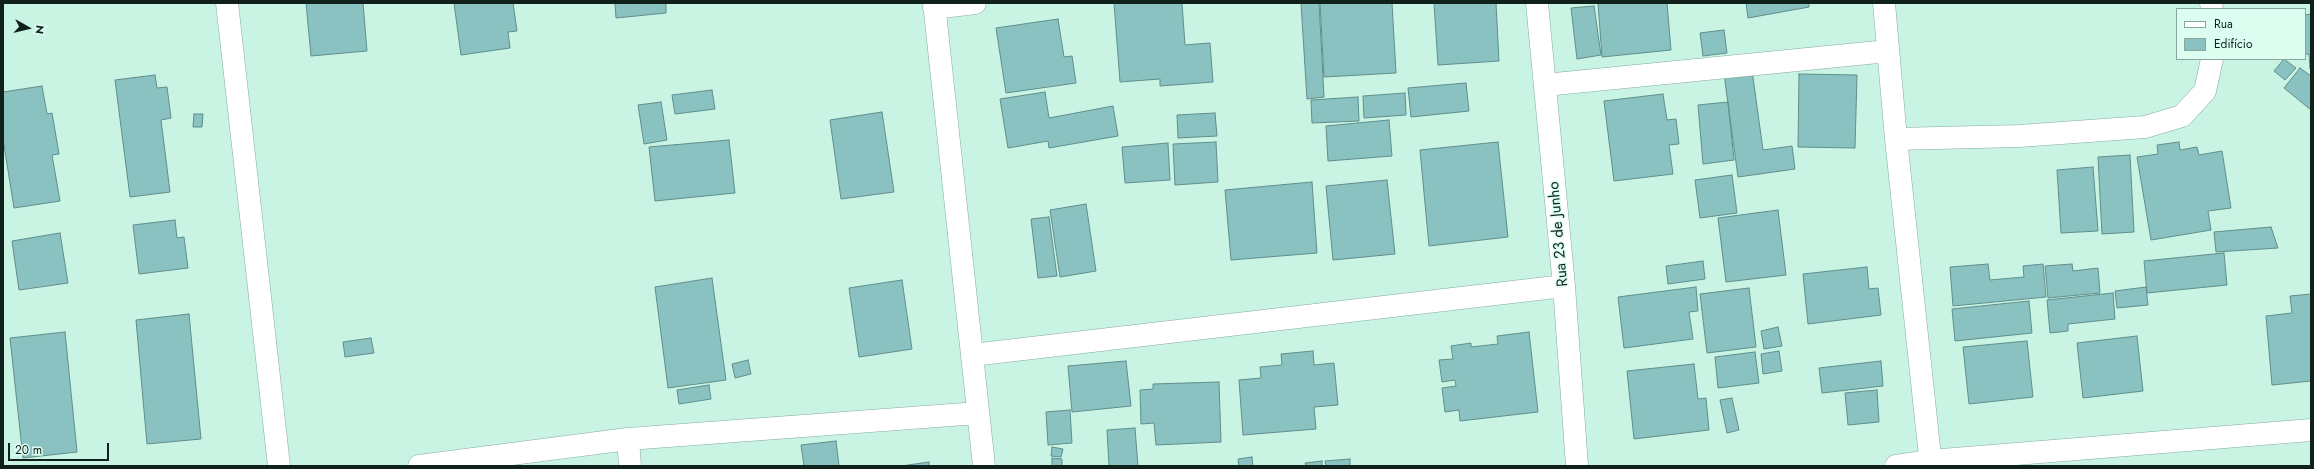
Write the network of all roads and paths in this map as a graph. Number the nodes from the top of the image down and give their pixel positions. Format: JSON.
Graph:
{"nodes":[{"id":1,"x":227,"y":3,"type":"edge"},
{"id":2,"x":975,"y":3,"type":"edge"},
{"id":3,"x":1537,"y":3,"type":"edge"},
{"id":4,"x":1884,"y":3,"type":"edge"},
{"id":5,"x":934,"y":5,"type":"edge"},
{"id":6,"x":1888,"y":51,"type":"junction"},
{"id":7,"x":2212,"y":60,"type":"edge"},
{"id":8,"x":1545,"y":85,"type":"junction"},
{"id":9,"x":1896,"y":139,"type":"junction"},
{"id":10,"x":1564,"y":286,"type":"junction"},
{"id":11,"x":972,"y":355,"type":"junction"},
{"id":12,"x":978,"y":413,"type":"junction"},
{"id":13,"x":2311,"y":430,"type":"edge"},
{"id":14,"x":628,"y":439,"type":"junction"},
{"id":15,"x":1930,"y":464,"type":"edge"},
{"id":16,"x":279,"y":466,"type":"edge"},
{"id":17,"x":419,"y":466,"type":"edge"},
{"id":18,"x":630,"y":466,"type":"edge"},
{"id":19,"x":984,"y":466,"type":"edge"},
{"id":20,"x":1577,"y":466,"type":"edge"},
{"id":21,"x":1896,"y":466,"type":"edge"}],
"edges":[{"from":1,"to":16,"type":"street"},
{"from":2,"to":5,"type":"street"},
{"from":3,"to":8,"type":"street","name":"Rua 23 de Junho"},
{"from":4,"to":6,"type":"street"},
{"from":5,"to":11,"type":"street"},
{"from":6,"to":8,"type":"street"},
{"from":6,"to":9,"type":"street"},
{"from":7,"to":9,"type":"street"},
{"from":8,"to":10,"type":"street","name":"Rua 23 de Junho"},
{"from":9,"to":15,"type":"street"},
{"from":10,"to":11,"type":"street"},
{"from":10,"to":20,"type":"street","name":"Rua 23 de Junho"},
{"from":11,"to":12,"type":"street"},
{"from":12,"to":14,"type":"street"},
{"from":12,"to":19,"type":"street"},
{"from":13,"to":15,"type":"street"},
{"from":14,"to":17,"type":"street"},
{"from":14,"to":18,"type":"street"},
{"from":15,"to":21,"type":"street"}]}
